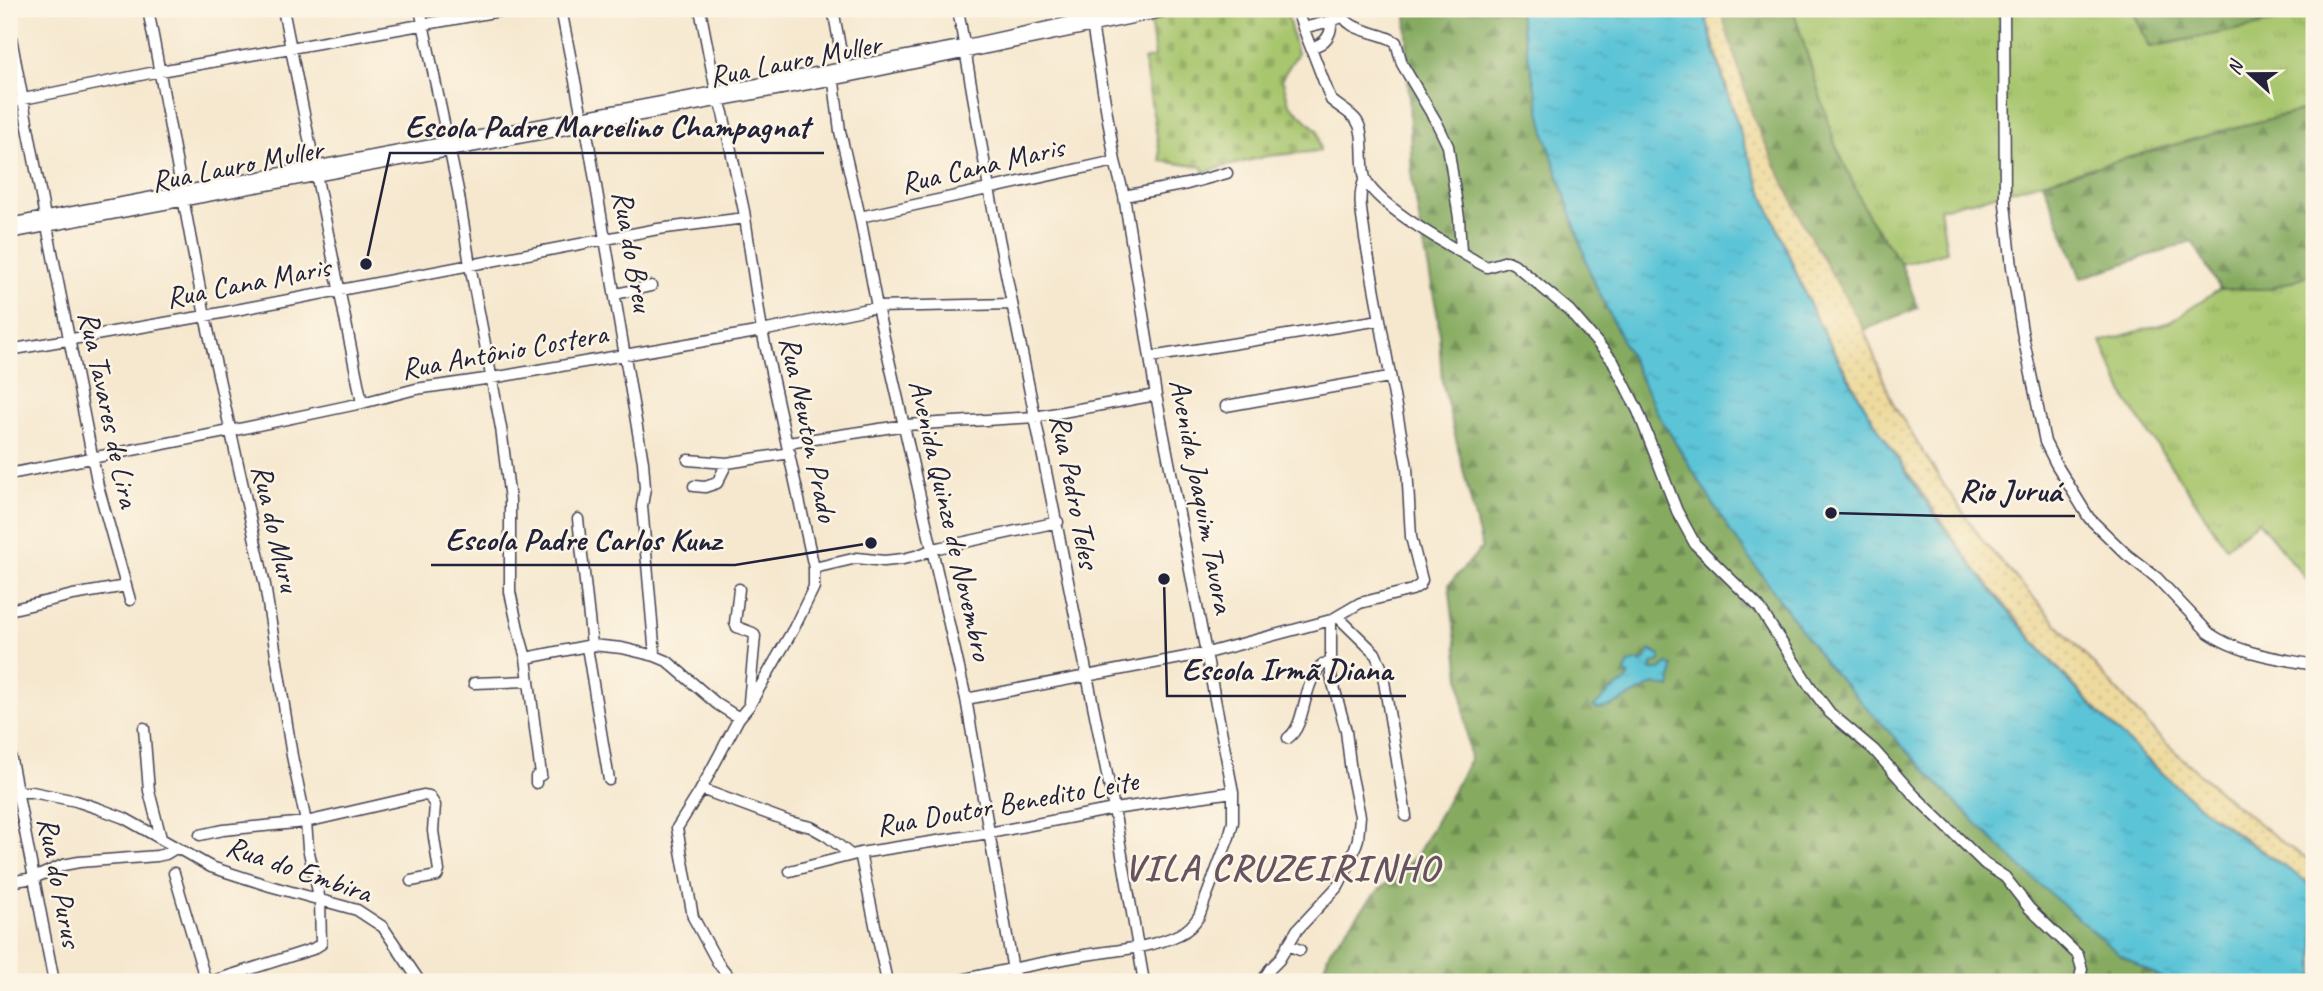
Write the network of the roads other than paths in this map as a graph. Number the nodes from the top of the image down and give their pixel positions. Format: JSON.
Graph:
{"nodes":[{"id":1,"x":148,"y":9,"type":"edge"},
{"id":2,"x":283,"y":9,"type":"edge"},
{"id":3,"x":420,"y":9,"type":"edge"},
{"id":4,"x":511,"y":9,"type":"edge"},
{"id":5,"x":561,"y":9,"type":"edge"},
{"id":6,"x":700,"y":9,"type":"edge"},
{"id":7,"x":836,"y":9,"type":"edge"},
{"id":8,"x":958,"y":9,"type":"edge"},
{"id":9,"x":1131,"y":9,"type":"edge"},
{"id":10,"x":1176,"y":9,"type":"edge"},
{"id":11,"x":1296,"y":9,"type":"edge"},
{"id":12,"x":2004,"y":9,"type":"edge"},
{"id":13,"x":1341,"y":12,"type":"edge"},
{"id":14,"x":1090,"y":21,"type":"edge"},
{"id":15,"x":1331,"y":22,"type":"junction"},
{"id":16,"x":424,"y":25,"type":"junction"},
{"id":17,"x":9,"y":27,"type":"edge"},
{"id":18,"x":1303,"y":28,"type":"junction"},
{"id":19,"x":1312,"y":47,"type":"junction"},
{"id":20,"x":291,"y":49,"type":"junction"},
{"id":21,"x":966,"y":49,"type":"junction"},
{"id":22,"x":160,"y":71,"type":"junction"},
{"id":23,"x":847,"y":72,"type":"junction"},
{"id":24,"x":833,"y":74,"type":"junction"},
{"id":25,"x":718,"y":95,"type":"junction"},
{"id":26,"x":24,"y":99,"type":"junction"},
{"id":27,"x":9,"y":102,"type":"edge"},
{"id":28,"x":584,"y":120,"type":"junction"},
{"id":29,"x":449,"y":146,"type":"junction"},
{"id":30,"x":1115,"y":161,"type":"junction"},
{"id":31,"x":316,"y":171,"type":"junction"},
{"id":32,"x":1227,"y":173,"type":"dead end"},
{"id":33,"x":1365,"y":179,"type":"junction"},
{"id":34,"x":989,"y":189,"type":"junction"},
{"id":35,"x":184,"y":196,"type":"junction"},
{"id":36,"x":1124,"y":196,"type":"junction"},
{"id":37,"x":860,"y":217,"type":"junction"},
{"id":38,"x":745,"y":218,"type":"junction"},
{"id":39,"x":46,"y":222,"type":"junction"},
{"id":40,"x":9,"y":224,"type":"edge"},
{"id":41,"x":9,"y":233,"type":"edge"},
{"id":42,"x":606,"y":240,"type":"junction"},
{"id":43,"x":1461,"y":252,"type":"junction"},
{"id":44,"x":470,"y":265,"type":"junction"},
{"id":45,"x":651,"y":286,"type":"dead end"},
{"id":46,"x":340,"y":289,"type":"junction"},
{"id":47,"x":616,"y":294,"type":"junction"},
{"id":48,"x":1012,"y":304,"type":"junction"},
{"id":49,"x":877,"y":307,"type":"junction"},
{"id":50,"x":205,"y":316,"type":"junction"},
{"id":51,"x":1380,"y":320,"type":"junction"},
{"id":52,"x":762,"y":331,"type":"junction"},
{"id":53,"x":70,"y":339,"type":"junction"},
{"id":54,"x":9,"y":350,"type":"edge"},
{"id":55,"x":627,"y":354,"type":"junction"},
{"id":56,"x":1151,"y":357,"type":"junction"},
{"id":57,"x":1389,"y":377,"type":"junction"},
{"id":58,"x":492,"y":379,"type":"junction"},
{"id":59,"x":1156,"y":394,"type":"junction"},
{"id":60,"x":362,"y":403,"type":"junction"},
{"id":61,"x":1226,"y":406,"type":"dead end"},
{"id":62,"x":1035,"y":417,"type":"junction"},
{"id":63,"x":906,"y":425,"type":"junction"},
{"id":64,"x":230,"y":431,"type":"junction"},
{"id":65,"x":789,"y":448,"type":"junction"},
{"id":66,"x":93,"y":458,"type":"junction"},
{"id":67,"x":688,"y":460,"type":"dead end"},
{"id":68,"x":727,"y":463,"type":"junction"},
{"id":69,"x":9,"y":474,"type":"edge"},
{"id":70,"x":694,"y":486,"type":"dead end"},
{"id":71,"x":578,"y":519,"type":"dead end"},
{"id":72,"x":1058,"y":522,"type":"junction"},
{"id":73,"x":933,"y":549,"type":"junction"},
{"id":74,"x":814,"y":568,"type":"junction"},
{"id":75,"x":126,"y":586,"type":"junction"},
{"id":76,"x":738,"y":589,"type":"dead end"},
{"id":77,"x":130,"y":600,"type":"dead end"},
{"id":78,"x":9,"y":610,"type":"edge"},
{"id":79,"x":1334,"y":618,"type":"junction"},
{"id":80,"x":589,"y":646,"type":"junction"},
{"id":81,"x":1207,"y":653,"type":"junction"},
{"id":82,"x":655,"y":656,"type":"junction"},
{"id":83,"x":526,"y":658,"type":"junction"},
{"id":84,"x":1329,"y":663,"type":"junction"},
{"id":85,"x":2314,"y":665,"type":"edge"},
{"id":86,"x":1086,"y":675,"type":"junction"},
{"id":87,"x":529,"y":681,"type":"junction"},
{"id":88,"x":474,"y":683,"type":"dead end"},
{"id":89,"x":966,"y":699,"type":"junction"},
{"id":90,"x":749,"y":706,"type":"junction"},
{"id":91,"x":738,"y":718,"type":"junction"},
{"id":92,"x":145,"y":728,"type":"dead end"},
{"id":93,"x":1288,"y":738,"type":"dead end"},
{"id":94,"x":9,"y":749,"type":"edge"},
{"id":95,"x":610,"y":780,"type":"dead end"},
{"id":96,"x":536,"y":783,"type":"dead end"},
{"id":97,"x":701,"y":789,"type":"junction"},
{"id":98,"x":13,"y":792,"type":"edge"},
{"id":99,"x":1233,"y":792,"type":"junction"},
{"id":100,"x":1114,"y":809,"type":"junction"},
{"id":101,"x":1406,"y":816,"type":"dead end"},
{"id":102,"x":306,"y":822,"type":"junction"},
{"id":103,"x":989,"y":833,"type":"junction"},
{"id":104,"x":200,"y":835,"type":"dead end"},
{"id":105,"x":161,"y":838,"type":"junction"},
{"id":106,"x":176,"y":848,"type":"junction"},
{"id":107,"x":856,"y":854,"type":"junction"},
{"id":108,"x":790,"y":871,"type":"dead end"},
{"id":109,"x":174,"y":873,"type":"dead end"},
{"id":110,"x":34,"y":878,"type":"junction"},
{"id":111,"x":411,"y":881,"type":"dead end"},
{"id":112,"x":9,"y":882,"type":"edge"},
{"id":113,"x":320,"y":900,"type":"junction"},
{"id":114,"x":1287,"y":945,"type":"junction"},
{"id":115,"x":1137,"y":947,"type":"junction"},
{"id":116,"x":1300,"y":950,"type":"dead end"},
{"id":117,"x":1012,"y":968,"type":"junction"},
{"id":118,"x":54,"y":982,"type":"edge"},
{"id":119,"x":208,"y":982,"type":"edge"},
{"id":120,"x":420,"y":982,"type":"edge"},
{"id":121,"x":733,"y":982,"type":"edge"},
{"id":122,"x":887,"y":982,"type":"edge"},
{"id":123,"x":953,"y":982,"type":"edge"},
{"id":124,"x":1015,"y":982,"type":"edge"},
{"id":125,"x":1144,"y":982,"type":"edge"},
{"id":126,"x":1262,"y":982,"type":"edge"},
{"id":127,"x":2079,"y":982,"type":"edge"}],
"edges":[{"from":1,"to":22,"type":"street","name":"Rua do Muru"},
{"from":2,"to":20,"type":"street"},
{"from":3,"to":16,"type":"street"},
{"from":4,"to":16,"type":"street"},
{"from":5,"to":28,"type":"street","name":"Rua do Breu"},
{"from":6,"to":25,"type":"street","name":"Rua Newton Prado"},
{"from":7,"to":23,"type":"street"},
{"from":8,"to":21,"type":"street","name":"Rua Pedro Teles"},
{"from":9,"to":14,"type":"street","name":"Rua Lauro Muller"},
{"from":10,"to":14,"type":"street","name":"Rua Lauro Muller"},
{"from":11,"to":18,"type":"street"},
{"from":12,"to":85,"type":"street"},
{"from":13,"to":15,"type":"street"},
{"from":13,"to":43,"type":"street"},
{"from":14,"to":21,"type":"street","name":"Rua Lauro Muller"},
{"from":14,"to":30,"type":"street","name":"Avenida Joaquim Tavora"},
{"from":15,"to":18,"type":"street"},
{"from":15,"to":19,"type":"street"},
{"from":16,"to":20,"type":"street"},
{"from":16,"to":29,"type":"street"},
{"from":17,"to":26,"type":"street","name":"Rua Tavares de Lira"},
{"from":18,"to":19,"type":"street"},
{"from":19,"to":33,"type":"street"},
{"from":20,"to":22,"type":"street"},
{"from":20,"to":31,"type":"street"},
{"from":21,"to":23,"type":"street","name":"Rua Lauro Muller"},
{"from":21,"to":34,"type":"street","name":"Rua Pedro Teles"},
{"from":22,"to":26,"type":"street"},
{"from":22,"to":35,"type":"street","name":"Rua do Muru"},
{"from":23,"to":24,"type":"street","name":"Rua Lauro Muller"},
{"from":24,"to":25,"type":"street","name":"Rua Lauro Muller"},
{"from":24,"to":37,"type":"street","name":"Avenida Quinze de Novembro"},
{"from":25,"to":28,"type":"street","name":"Rua Lauro Muller"},
{"from":25,"to":38,"type":"street","name":"Rua Newton Prado"},
{"from":26,"to":27,"type":"street"},
{"from":26,"to":39,"type":"street","name":"Rua Tavares de Lira"},
{"from":28,"to":29,"type":"street","name":"Rua Lauro Muller"},
{"from":28,"to":42,"type":"street","name":"Rua do Breu"},
{"from":29,"to":31,"type":"street","name":"Rua Lauro Muller"},
{"from":29,"to":44,"type":"street"},
{"from":30,"to":34,"type":"street","name":"Rua Cana Maris"},
{"from":30,"to":36,"type":"street","name":"Avenida Joaquim Tavora"},
{"from":31,"to":35,"type":"street","name":"Rua Lauro Muller"},
{"from":31,"to":46,"type":"street"},
{"from":32,"to":36,"type":"street"},
{"from":33,"to":43,"type":"street"},
{"from":33,"to":51,"type":"street"},
{"from":34,"to":37,"type":"street","name":"Rua Cana Maris"},
{"from":34,"to":48,"type":"street","name":"Rua Pedro Teles"},
{"from":35,"to":39,"type":"street","name":"Rua Lauro Muller"},
{"from":35,"to":50,"type":"street","name":"Rua do Muru"},
{"from":36,"to":56,"type":"street","name":"Avenida Joaquim Tavora"},
{"from":37,"to":49,"type":"street","name":"Avenida Quinze de Novembro"},
{"from":38,"to":42,"type":"street","name":"Rua Cana Maris"},
{"from":38,"to":52,"type":"street","name":"Rua Newton Prado"},
{"from":39,"to":40,"type":"street","name":"Rua Lauro Muller"},
{"from":39,"to":41,"type":"street","name":"Rua Lauro Muller"},
{"from":39,"to":53,"type":"street","name":"Rua Tavares de Lira"},
{"from":42,"to":44,"type":"street","name":"Rua Cana Maris"},
{"from":42,"to":47,"type":"street","name":"Rua do Breu"},
{"from":43,"to":127,"type":"street"},
{"from":44,"to":46,"type":"street","name":"Rua Cana Maris"},
{"from":44,"to":58,"type":"street"},
{"from":45,"to":47,"type":"street"},
{"from":46,"to":50,"type":"street","name":"Rua Cana Maris"},
{"from":46,"to":60,"type":"street"},
{"from":47,"to":55,"type":"street","name":"Rua do Breu"},
{"from":48,"to":49,"type":"street","name":"Rua Antônio Costera"},
{"from":48,"to":62,"type":"street","name":"Rua Pedro Teles"},
{"from":49,"to":52,"type":"street","name":"Rua Antônio Costera"},
{"from":49,"to":63,"type":"street","name":"Avenida Quinze de Novembro"},
{"from":50,"to":53,"type":"street","name":"Rua Cana Maris"},
{"from":50,"to":64,"type":"street","name":"Rua do Muru"},
{"from":51,"to":56,"type":"street"},
{"from":51,"to":57,"type":"street"},
{"from":52,"to":55,"type":"street","name":"Rua Antônio Costera"},
{"from":52,"to":65,"type":"street","name":"Rua Newton Prado"},
{"from":53,"to":54,"type":"street","name":"Rua Cana Maris"},
{"from":53,"to":66,"type":"street","name":"Rua Tavares de Lira"},
{"from":55,"to":58,"type":"street","name":"Rua Antônio Costera"},
{"from":55,"to":82,"type":"street","name":"Rua do Breu"},
{"from":56,"to":59,"type":"street","name":"Avenida Joaquim Tavora"},
{"from":57,"to":61,"type":"street"},
{"from":57,"to":79,"type":"street"},
{"from":58,"to":60,"type":"street","name":"Rua Antônio Costera"},
{"from":58,"to":83,"type":"street"},
{"from":59,"to":62,"type":"street"},
{"from":59,"to":81,"type":"street","name":"Avenida Joaquim Tavora"},
{"from":60,"to":64,"type":"street","name":"Rua Antônio Costera"},
{"from":62,"to":63,"type":"street"},
{"from":62,"to":72,"type":"street","name":"Rua Pedro Teles"},
{"from":63,"to":65,"type":"street"},
{"from":63,"to":73,"type":"street","name":"Avenida Quinze de Novembro"},
{"from":64,"to":66,"type":"street","name":"Rua Antônio Costera"},
{"from":64,"to":102,"type":"street","name":"Rua do Muru"},
{"from":65,"to":68,"type":"street"},
{"from":65,"to":74,"type":"street","name":"Rua Newton Prado"},
{"from":66,"to":69,"type":"street","name":"Rua Antônio Costera"},
{"from":66,"to":75,"type":"street","name":"Rua Tavares de Lira"},
{"from":67,"to":68,"type":"street"},
{"from":68,"to":70,"type":"street"},
{"from":71,"to":80,"type":"street"},
{"from":72,"to":73,"type":"street"},
{"from":72,"to":86,"type":"street","name":"Rua Pedro Teles"},
{"from":73,"to":74,"type":"street"},
{"from":73,"to":89,"type":"street","name":"Avenida Quinze de Novembro"},
{"from":74,"to":90,"type":"street","name":"Rua Newton Prado"},
{"from":75,"to":77,"type":"street","name":"Rua Tavares de Lira"},
{"from":75,"to":78,"type":"street"},
{"from":76,"to":90,"type":"street"},
{"from":79,"to":81,"type":"street"},
{"from":79,"to":84,"type":"street"},
{"from":79,"to":101,"type":"street"},
{"from":80,"to":82,"type":"street"},
{"from":80,"to":83,"type":"street"},
{"from":80,"to":95,"type":"street"},
{"from":81,"to":86,"type":"street"},
{"from":81,"to":99,"type":"street","name":"Avenida Joaquim Tavora"},
{"from":82,"to":91,"type":"street"},
{"from":83,"to":87,"type":"street"},
{"from":84,"to":93,"type":"street"},
{"from":84,"to":114,"type":"street"},
{"from":86,"to":89,"type":"street"},
{"from":86,"to":100,"type":"street","name":"Rua Pedro Teles"},
{"from":87,"to":88,"type":"street"},
{"from":87,"to":96,"type":"street"},
{"from":89,"to":103,"type":"street","name":"Avenida Quinze de Novembro"},
{"from":90,"to":91,"type":"street","name":"Rua Newton Prado"},
{"from":91,"to":97,"type":"street","name":"Rua Newton Prado"},
{"from":92,"to":105,"type":"street"},
{"from":94,"to":98,"type":"street","name":"Rua do Purus"},
{"from":97,"to":107,"type":"street"},
{"from":97,"to":121,"type":"street","name":"Rua Newton Prado"},
{"from":98,"to":105,"type":"street","name":"Rua do Embira"},
{"from":98,"to":110,"type":"street","name":"Rua do Purus"},
{"from":99,"to":100,"type":"street","name":"Rua Doutor Benedito Leite"},
{"from":99,"to":115,"type":"street","name":"Avenida Joaquim Tavora"},
{"from":100,"to":103,"type":"street","name":"Rua Doutor Benedito Leite"},
{"from":100,"to":115,"type":"street","name":"Rua Pedro Teles"},
{"from":102,"to":104,"type":"street"},
{"from":102,"to":111,"type":"street"},
{"from":102,"to":113,"type":"street","name":"Rua do Muru"},
{"from":103,"to":107,"type":"street","name":"Rua Doutor Benedito Leite"},
{"from":103,"to":117,"type":"street","name":"Avenida Quinze de Novembro"},
{"from":105,"to":106,"type":"street","name":"Rua do Embira"},
{"from":106,"to":110,"type":"street"},
{"from":106,"to":113,"type":"street","name":"Rua do Embira"},
{"from":107,"to":108,"type":"street","name":"Rua Doutor Benedito Leite"},
{"from":107,"to":122,"type":"street"},
{"from":109,"to":119,"type":"street"},
{"from":110,"to":112,"type":"street"},
{"from":110,"to":118,"type":"street","name":"Rua do Purus"},
{"from":113,"to":119,"type":"street","name":"Rua do Muru"},
{"from":113,"to":120,"type":"street","name":"Rua do Embira"},
{"from":114,"to":116,"type":"street"},
{"from":114,"to":126,"type":"street"},
{"from":115,"to":117,"type":"street","name":"Avenida Joaquim Tavora"},
{"from":115,"to":125,"type":"street","name":"Rua Pedro Teles"},
{"from":117,"to":123,"type":"street","name":"Avenida Joaquim Tavora"},
{"from":117,"to":124,"type":"street","name":"Avenida Quinze de Novembro"}]}
